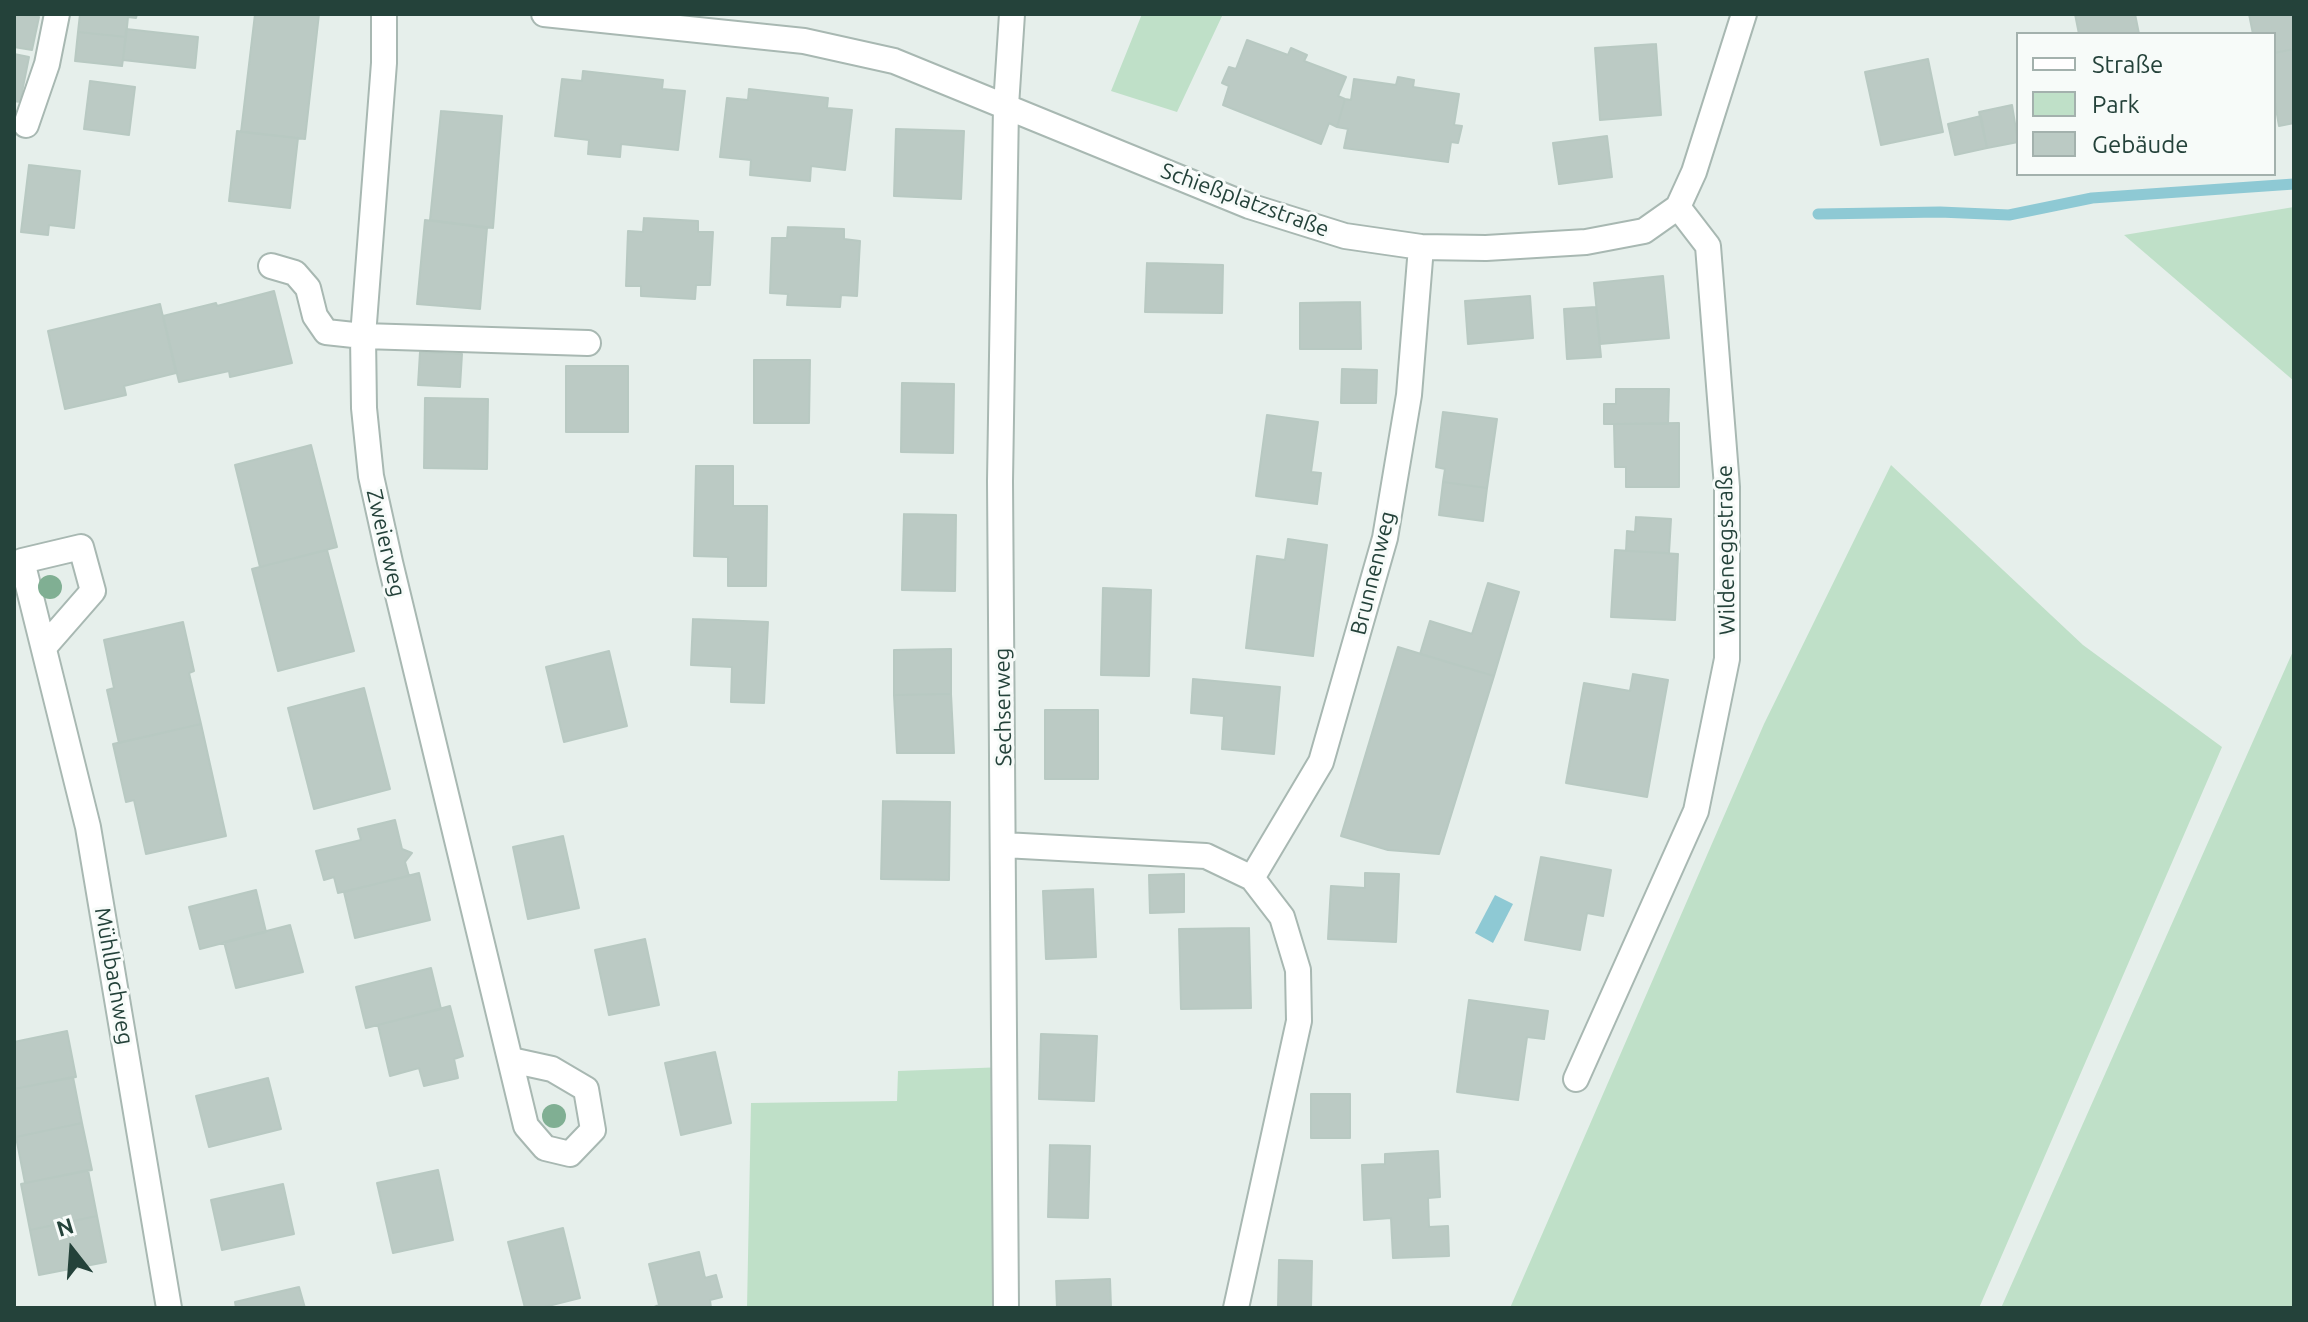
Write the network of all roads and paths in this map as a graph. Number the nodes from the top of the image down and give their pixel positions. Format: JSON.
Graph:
{"nodes":[{"id":1,"x":57,"y":14,"type":"edge"},
{"id":2,"x":384,"y":14,"type":"edge"},
{"id":3,"x":544,"y":14,"type":"edge"},
{"id":4,"x":1012,"y":14,"type":"edge"},
{"id":5,"x":1744,"y":14,"type":"edge"},
{"id":6,"x":1006,"y":106,"type":"junction"},
{"id":7,"x":26,"y":125,"type":"dead end"},
{"id":8,"x":1678,"y":207,"type":"junction"},
{"id":9,"x":1421,"y":247,"type":"junction"},
{"id":10,"x":271,"y":266,"type":"dead end"},
{"id":11,"x":363,"y":336,"type":"junction"},
{"id":12,"x":588,"y":343,"type":"dead end"},
{"id":13,"x":45,"y":646,"type":"dead end"},
{"id":14,"x":1004,"y":845,"type":"junction"},
{"id":15,"x":1252,"y":878,"type":"junction"},
{"id":16,"x":511,"y":1060,"type":"dead end"},
{"id":17,"x":1576,"y":1079,"type":"dead end"},
{"id":18,"x":169,"y":1308,"type":"edge"},
{"id":19,"x":1006,"y":1308,"type":"edge"},
{"id":20,"x":1236,"y":1308,"type":"edge"}],
"edges":[{"from":1,"to":7,"type":"street"},
{"from":2,"to":11,"type":"street","name":"Zweierweg"},
{"from":3,"to":6,"type":"street","name":"Schießplatzstraße"},
{"from":4,"to":6,"type":"street"},
{"from":5,"to":8,"type":"street"},
{"from":6,"to":9,"type":"street","name":"Schießplatzstraße"},
{"from":6,"to":14,"type":"street","name":"Sechserweg"},
{"from":8,"to":9,"type":"street","name":"Schießplatzstraße"},
{"from":8,"to":17,"type":"street","name":"Wildeneggstraße"},
{"from":9,"to":15,"type":"street","name":"Brunnenweg"},
{"from":10,"to":11,"type":"street"},
{"from":11,"to":12,"type":"street"},
{"from":11,"to":16,"type":"street","name":"Zweierweg"},
{"from":13,"to":18,"type":"street","name":"Mühlbachweg"},
{"from":14,"to":15,"type":"street"},
{"from":14,"to":19,"type":"street","name":"Sechserweg"},
{"from":15,"to":20,"type":"street"}]}
